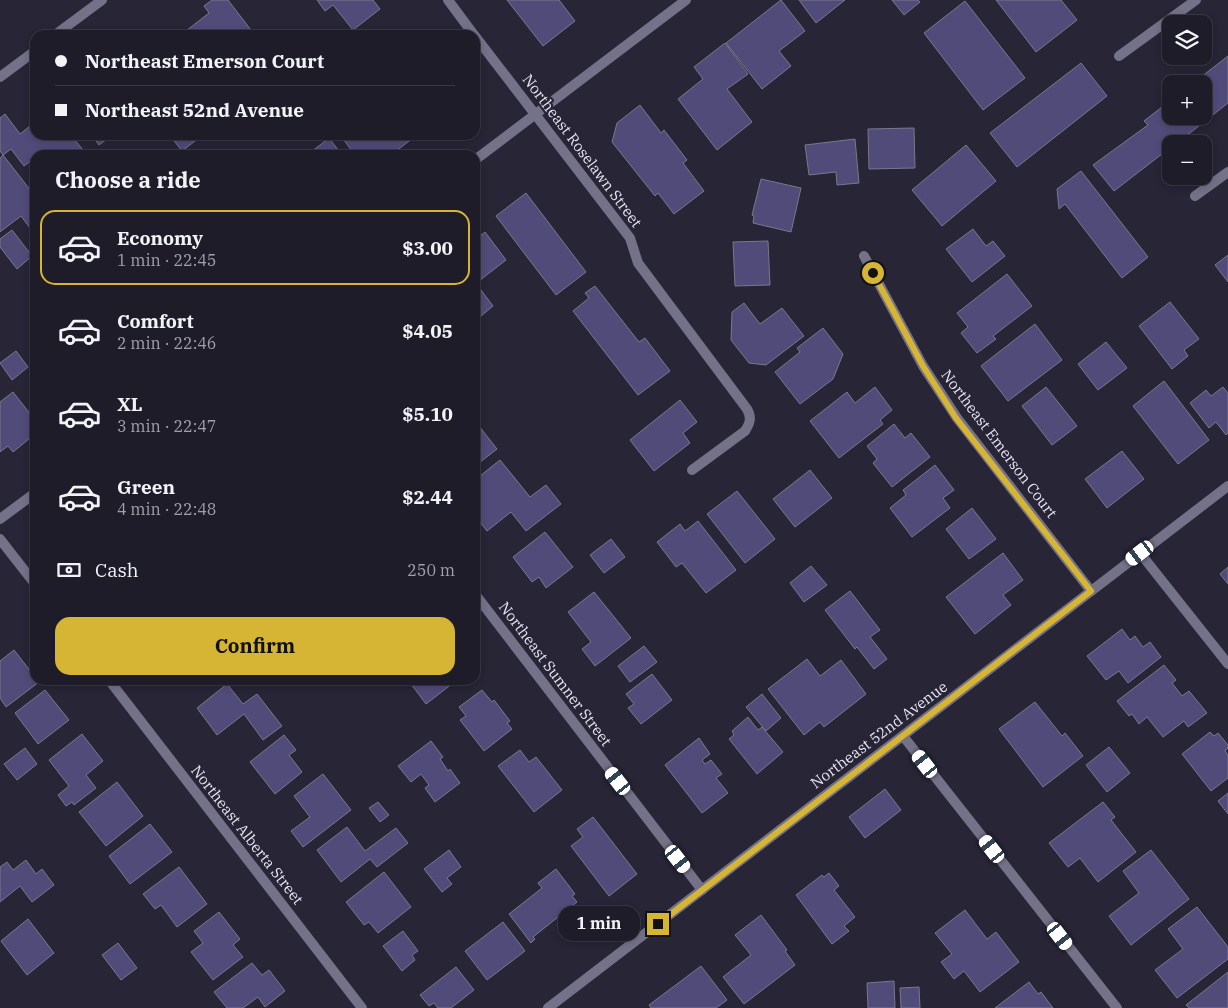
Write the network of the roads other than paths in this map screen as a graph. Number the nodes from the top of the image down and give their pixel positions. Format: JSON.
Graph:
{"nodes":[{"id":1,"x":102,"y":0,"type":"edge"},
{"id":2,"x":448,"y":0,"type":"edge"},
{"id":3,"x":686,"y":0,"type":"edge"},
{"id":4,"x":1196,"y":0,"type":"edge"},
{"id":5,"x":63,"y":30,"type":"edge"},
{"id":6,"x":471,"y":30,"type":"edge"},
{"id":7,"x":480,"y":42,"type":"edge"},
{"id":8,"x":30,"y":55,"type":"edge"},
{"id":9,"x":1119,"y":56,"type":"dead end"},
{"id":10,"x":0,"y":77,"type":"edge"},
{"id":11,"x":535,"y":114,"type":"junction"},
{"id":12,"x":480,"y":156,"type":"edge"},
{"id":13,"x":1228,"y":172,"type":"edge"},
{"id":14,"x":1195,"y":196,"type":"dead end"},
{"id":15,"x":864,"y":256,"type":"dead end"},
{"id":16,"x":692,"y":470,"type":"dead end"},
{"id":17,"x":1228,"y":486,"type":"edge"},
{"id":18,"x":30,"y":497,"type":"edge"},
{"id":19,"x":0,"y":519,"type":"edge"},
{"id":20,"x":0,"y":539,"type":"edge"},
{"id":21,"x":1140,"y":553,"type":"junction"},
{"id":22,"x":30,"y":578,"type":"edge"},
{"id":23,"x":1091,"y":591,"type":"junction"},
{"id":24,"x":480,"y":601,"type":"edge"},
{"id":25,"x":1228,"y":664,"type":"edge"},
{"id":26,"x":113,"y":685,"type":"edge"},
{"id":27,"x":903,"y":736,"type":"junction"},
{"id":28,"x":702,"y":890,"type":"junction"},
{"id":29,"x":362,"y":1008,"type":"edge"},
{"id":30,"x":548,"y":1008,"type":"edge"},
{"id":31,"x":1117,"y":1008,"type":"edge"}],
"edges":[{"from":1,"to":5,"type":"street"},
{"from":2,"to":6,"type":"street","name":"Northeast Roselawn Street"},
{"from":3,"to":11,"type":"street"},
{"from":4,"to":9,"type":"street"},
{"from":7,"to":11,"type":"street","name":"Northeast Roselawn Street"},
{"from":8,"to":10,"type":"street"},
{"from":11,"to":12,"type":"street"},
{"from":11,"to":16,"type":"street","name":"Northeast Roselawn Street"},
{"from":13,"to":14,"type":"street"},
{"from":15,"to":23,"type":"street","name":"Northeast Emerson Court"},
{"from":17,"to":21,"type":"street","name":"Northeast 52nd Avenue"},
{"from":18,"to":19,"type":"street"},
{"from":20,"to":22,"type":"street"},
{"from":21,"to":23,"type":"street","name":"Northeast 52nd Avenue"},
{"from":21,"to":25,"type":"street"},
{"from":23,"to":27,"type":"street","name":"Northeast 52nd Avenue"},
{"from":24,"to":28,"type":"street","name":"Northeast Sumner Street"},
{"from":26,"to":29,"type":"street","name":"Northeast Alberta Street"},
{"from":27,"to":28,"type":"street","name":"Northeast 52nd Avenue"},
{"from":27,"to":31,"type":"street"},
{"from":28,"to":30,"type":"street","name":"Northeast 52nd Avenue"}]}
